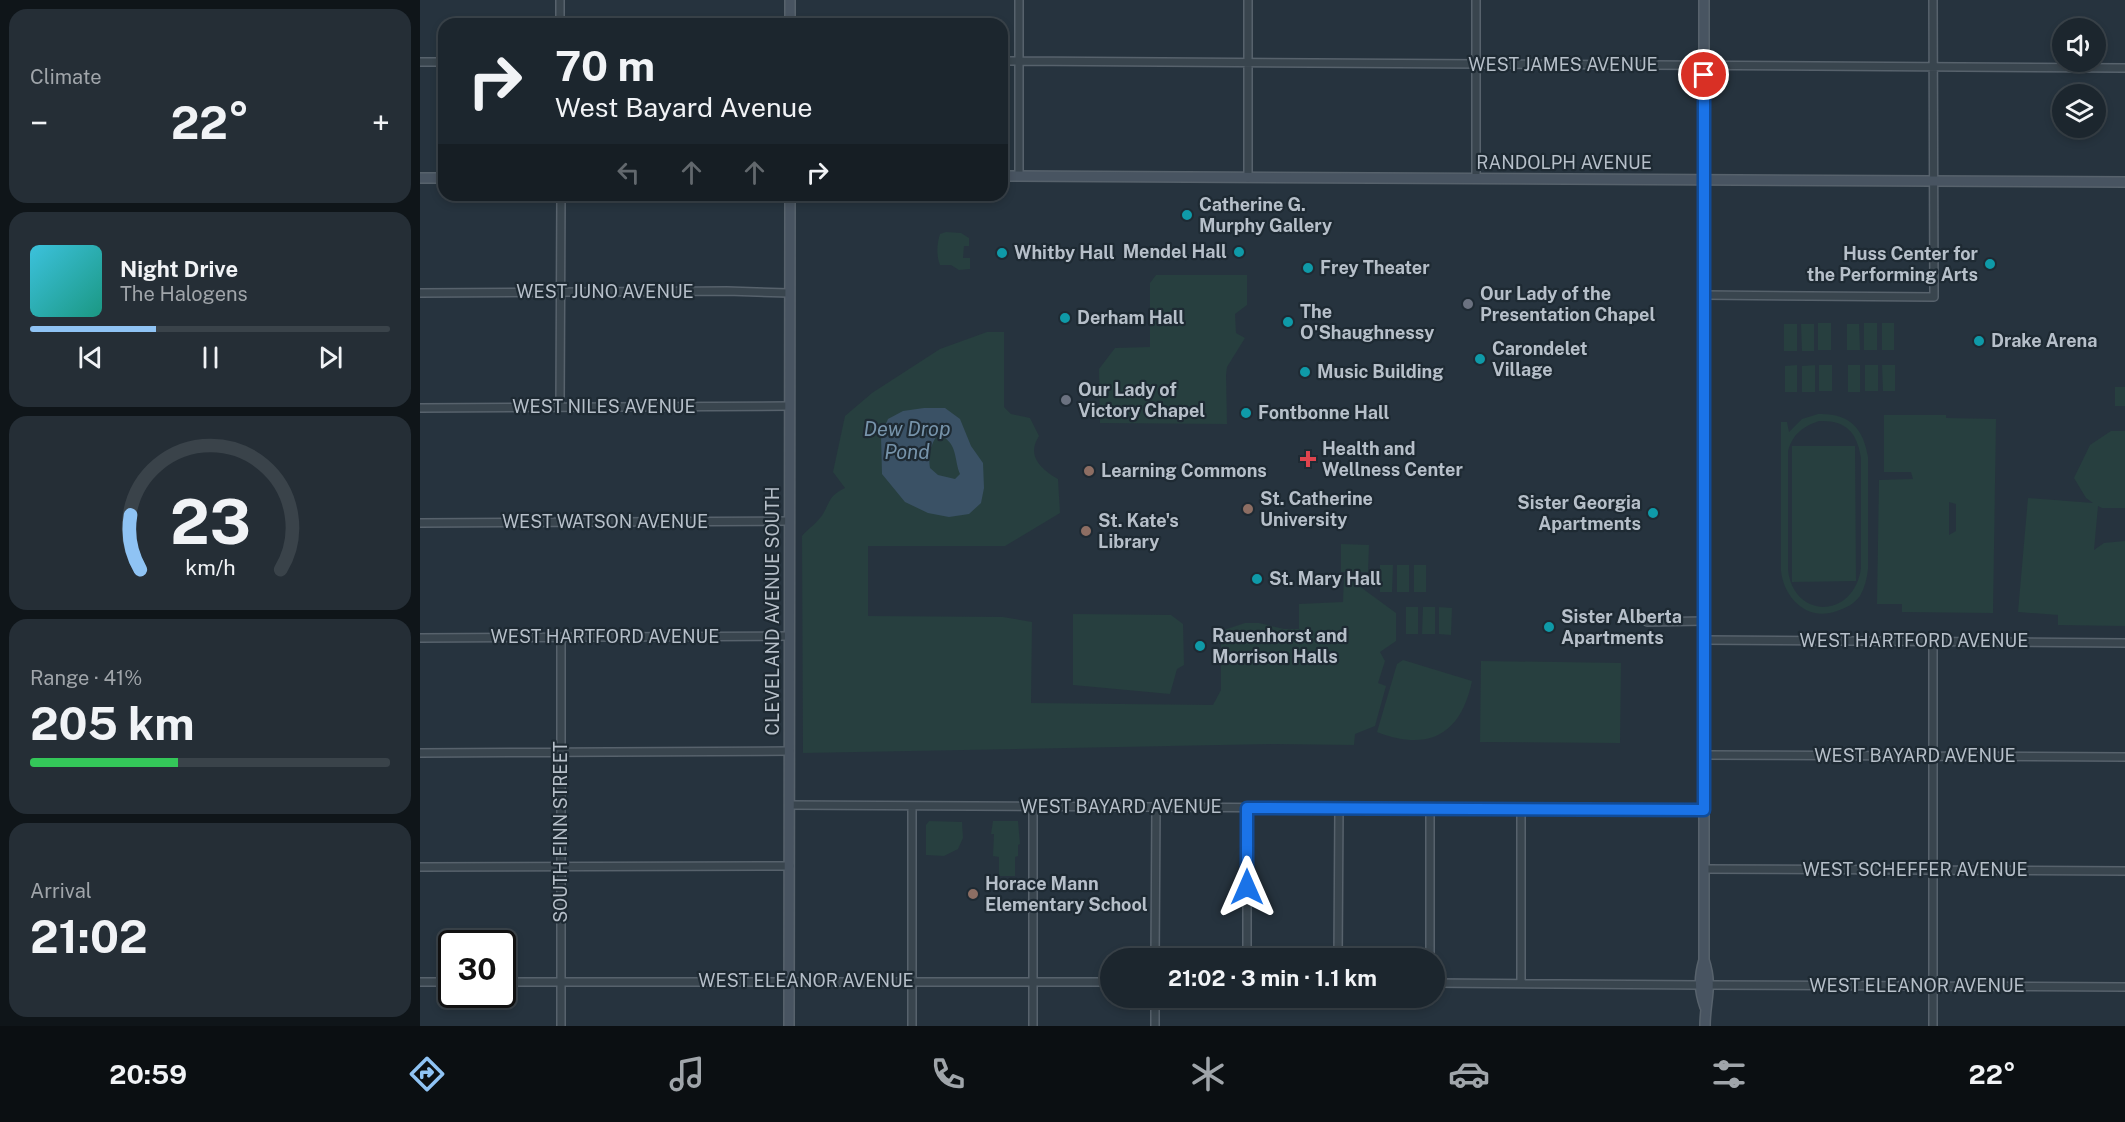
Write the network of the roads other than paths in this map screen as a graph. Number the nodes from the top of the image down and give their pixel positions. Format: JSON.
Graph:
{"nodes":[{"id":1,"x":560,"y":0,"type":"edge"},
{"id":2,"x":790,"y":0,"type":"edge"},
{"id":3,"x":1018,"y":0,"type":"edge"},
{"id":4,"x":1248,"y":0,"type":"edge"},
{"id":5,"x":1476,"y":0,"type":"edge"},
{"id":6,"x":1704,"y":0,"type":"edge"},
{"id":7,"x":1933,"y":0,"type":"edge"},
{"id":8,"x":560,"y":18,"type":"edge"},
{"id":9,"x":790,"y":18,"type":"edge"},
{"id":10,"x":1008,"y":61,"type":"edge"},
{"id":11,"x":1019,"y":61,"type":"junction"},
{"id":12,"x":420,"y":62,"type":"edge"},
{"id":13,"x":438,"y":62,"type":"edge"},
{"id":14,"x":1248,"y":63,"type":"junction"},
{"id":15,"x":1476,"y":64,"type":"junction"},
{"id":16,"x":1704,"y":65,"type":"junction"},
{"id":17,"x":1933,"y":66,"type":"junction"},
{"id":18,"x":2125,"y":68,"type":"edge"},
{"id":19,"x":1008,"y":176,"type":"edge"},
{"id":20,"x":1019,"y":176,"type":"junction"},
{"id":21,"x":420,"y":178,"type":"edge"},
{"id":22,"x":438,"y":178,"type":"edge"},
{"id":23,"x":1248,"y":178,"type":"junction"},
{"id":24,"x":1476,"y":179,"type":"junction"},
{"id":25,"x":1704,"y":180,"type":"junction"},
{"id":26,"x":1933,"y":182,"type":"junction"},
{"id":27,"x":2125,"y":182,"type":"edge"},
{"id":28,"x":561,"y":201,"type":"edge"},
{"id":29,"x":790,"y":201,"type":"edge"},
{"id":30,"x":560,"y":291,"type":"junction"},
{"id":31,"x":420,"y":293,"type":"edge"},
{"id":32,"x":789,"y":293,"type":"junction"},
{"id":33,"x":1705,"y":295,"type":"junction"},
{"id":34,"x":789,"y":406,"type":"junction"},
{"id":35,"x":560,"y":407,"type":"junction"},
{"id":36,"x":420,"y":408,"type":"edge"},
{"id":37,"x":790,"y":521,"type":"junction"},
{"id":38,"x":420,"y":523,"type":"edge"},
{"id":39,"x":1703,"y":621,"type":"junction"},
{"id":40,"x":1647,"y":622,"type":"dead end"},
{"id":41,"x":789,"y":636,"type":"junction"},
{"id":42,"x":420,"y":638,"type":"edge"},
{"id":43,"x":561,"y":638,"type":"junction"},
{"id":44,"x":1704,"y":640,"type":"junction"},
{"id":45,"x":1934,"y":641,"type":"junction"},
{"id":46,"x":2125,"y":643,"type":"edge"},
{"id":47,"x":561,"y":752,"type":"junction"},
{"id":48,"x":790,"y":752,"type":"junction"},
{"id":49,"x":420,"y":753,"type":"edge"},
{"id":50,"x":1705,"y":755,"type":"junction"},
{"id":51,"x":1934,"y":756,"type":"junction"},
{"id":52,"x":2125,"y":757,"type":"edge"},
{"id":53,"x":789,"y":805,"type":"junction"},
{"id":54,"x":912,"y":806,"type":"junction"},
{"id":55,"x":1033,"y":806,"type":"junction"},
{"id":56,"x":1156,"y":807,"type":"junction"},
{"id":57,"x":1247,"y":808,"type":"junction"},
{"id":58,"x":1339,"y":808,"type":"junction"},
{"id":59,"x":1430,"y":809,"type":"junction"},
{"id":60,"x":1521,"y":809,"type":"junction"},
{"id":61,"x":1704,"y":810,"type":"junction"},
{"id":62,"x":790,"y":866,"type":"junction"},
{"id":63,"x":420,"y":867,"type":"edge"},
{"id":64,"x":561,"y":867,"type":"junction"},
{"id":65,"x":1704,"y":869,"type":"junction"},
{"id":66,"x":1934,"y":870,"type":"junction"},
{"id":67,"x":2125,"y":871,"type":"edge"},
{"id":68,"x":1155,"y":948,"type":"edge"},
{"id":69,"x":1247,"y":948,"type":"edge"},
{"id":70,"x":1338,"y":948,"type":"edge"},
{"id":71,"x":1430,"y":948,"type":"edge"},
{"id":72,"x":789,"y":981,"type":"junction"},
{"id":73,"x":912,"y":981,"type":"junction"},
{"id":74,"x":420,"y":982,"type":"edge"},
{"id":75,"x":438,"y":982,"type":"edge"},
{"id":76,"x":516,"y":982,"type":"edge"},
{"id":77,"x":561,"y":982,"type":"junction"},
{"id":78,"x":1033,"y":982,"type":"junction"},
{"id":79,"x":1100,"y":982,"type":"edge"},
{"id":80,"x":1445,"y":982,"type":"edge"},
{"id":81,"x":1521,"y":983,"type":"junction"},
{"id":82,"x":1705,"y":985,"type":"junction"},
{"id":83,"x":1934,"y":986,"type":"junction"},
{"id":84,"x":2125,"y":987,"type":"edge"},
{"id":85,"x":1155,"y":1008,"type":"edge"},
{"id":86,"x":561,"y":1026,"type":"edge"},
{"id":87,"x":789,"y":1026,"type":"edge"},
{"id":88,"x":912,"y":1026,"type":"edge"},
{"id":89,"x":1033,"y":1026,"type":"edge"},
{"id":90,"x":1155,"y":1026,"type":"edge"},
{"id":91,"x":1705,"y":1026,"type":"edge"},
{"id":92,"x":1933,"y":1026,"type":"edge"}],
"edges":[{"from":1,"to":8,"type":"street"},
{"from":2,"to":9,"type":"street"},
{"from":3,"to":11,"type":"street"},
{"from":4,"to":14,"type":"street"},
{"from":5,"to":15,"type":"street"},
{"from":6,"to":16,"type":"street"},
{"from":7,"to":17,"type":"street"},
{"from":10,"to":11,"type":"street","name":"WEST JAMES AVENUE"},
{"from":11,"to":14,"type":"street","name":"WEST JAMES AVENUE"},
{"from":11,"to":20,"type":"street"},
{"from":12,"to":13,"type":"street"},
{"from":14,"to":15,"type":"street","name":"WEST JAMES AVENUE"},
{"from":14,"to":23,"type":"street"},
{"from":15,"to":16,"type":"street","name":"WEST JAMES AVENUE"},
{"from":15,"to":24,"type":"street"},
{"from":16,"to":17,"type":"street","name":"WEST JAMES AVENUE"},
{"from":16,"to":25,"type":"street"},
{"from":17,"to":18,"type":"street","name":"WEST JAMES AVENUE"},
{"from":17,"to":26,"type":"street"},
{"from":19,"to":20,"type":"street","name":"RANDOLPH AVENUE"},
{"from":20,"to":23,"type":"street","name":"RANDOLPH AVENUE"},
{"from":21,"to":22,"type":"street"},
{"from":23,"to":24,"type":"street","name":"RANDOLPH AVENUE"},
{"from":24,"to":25,"type":"street","name":"RANDOLPH AVENUE"},
{"from":25,"to":26,"type":"street","name":"RANDOLPH AVENUE"},
{"from":25,"to":33,"type":"street"},
{"from":26,"to":27,"type":"street","name":"RANDOLPH AVENUE"},
{"from":26,"to":33,"type":"street"},
{"from":28,"to":30,"type":"street"},
{"from":29,"to":32,"type":"street","name":"CLEVELAND AVENUE SOUTH"},
{"from":30,"to":31,"type":"street","name":"WEST JUNO AVENUE"},
{"from":30,"to":32,"type":"street","name":"WEST JUNO AVENUE"},
{"from":30,"to":35,"type":"street"},
{"from":32,"to":34,"type":"street","name":"CLEVELAND AVENUE SOUTH"},
{"from":33,"to":39,"type":"street"},
{"from":34,"to":35,"type":"street","name":"WEST NILES AVENUE"},
{"from":34,"to":37,"type":"street","name":"CLEVELAND AVENUE SOUTH"},
{"from":35,"to":36,"type":"street","name":"WEST NILES AVENUE"},
{"from":37,"to":38,"type":"street","name":"WEST WATSON AVENUE"},
{"from":37,"to":41,"type":"street","name":"CLEVELAND AVENUE SOUTH"},
{"from":39,"to":40,"type":"street"},
{"from":39,"to":44,"type":"street"},
{"from":41,"to":43,"type":"street","name":"WEST HARTFORD AVENUE"},
{"from":41,"to":48,"type":"street","name":"CLEVELAND AVENUE SOUTH"},
{"from":42,"to":43,"type":"street","name":"WEST HARTFORD AVENUE"},
{"from":43,"to":47,"type":"street","name":"SOUTH FINN STREET"},
{"from":44,"to":45,"type":"street","name":"WEST HARTFORD AVENUE"},
{"from":44,"to":50,"type":"street"},
{"from":45,"to":46,"type":"street","name":"WEST HARTFORD AVENUE"},
{"from":45,"to":51,"type":"street"},
{"from":47,"to":48,"type":"street"},
{"from":47,"to":49,"type":"street"},
{"from":47,"to":64,"type":"street","name":"SOUTH FINN STREET"},
{"from":48,"to":53,"type":"street","name":"CLEVELAND AVENUE SOUTH"},
{"from":50,"to":51,"type":"street","name":"WEST BAYARD AVENUE"},
{"from":50,"to":61,"type":"street"},
{"from":51,"to":52,"type":"street","name":"WEST BAYARD AVENUE"},
{"from":51,"to":66,"type":"street"},
{"from":53,"to":54,"type":"street","name":"WEST BAYARD AVENUE"},
{"from":53,"to":62,"type":"street","name":"CLEVELAND AVENUE SOUTH"},
{"from":54,"to":55,"type":"street","name":"WEST BAYARD AVENUE"},
{"from":54,"to":73,"type":"street"},
{"from":55,"to":56,"type":"street","name":"WEST BAYARD AVENUE"},
{"from":55,"to":78,"type":"street"},
{"from":56,"to":57,"type":"street","name":"WEST BAYARD AVENUE"},
{"from":56,"to":68,"type":"street"},
{"from":57,"to":58,"type":"street","name":"WEST BAYARD AVENUE"},
{"from":57,"to":69,"type":"street"},
{"from":58,"to":59,"type":"street","name":"WEST BAYARD AVENUE"},
{"from":58,"to":70,"type":"street"},
{"from":59,"to":60,"type":"street","name":"WEST BAYARD AVENUE"},
{"from":59,"to":71,"type":"street"},
{"from":60,"to":61,"type":"street","name":"WEST BAYARD AVENUE"},
{"from":60,"to":81,"type":"street"},
{"from":61,"to":65,"type":"street"},
{"from":62,"to":64,"type":"street"},
{"from":62,"to":72,"type":"street","name":"CLEVELAND AVENUE SOUTH"},
{"from":63,"to":64,"type":"street"},
{"from":64,"to":77,"type":"street","name":"SOUTH FINN STREET"},
{"from":65,"to":66,"type":"street","name":"WEST SCHEFFER AVENUE"},
{"from":65,"to":82,"type":"street"},
{"from":66,"to":67,"type":"street","name":"WEST SCHEFFER AVENUE"},
{"from":66,"to":83,"type":"street"},
{"from":72,"to":73,"type":"street","name":"WEST ELEANOR AVENUE"},
{"from":72,"to":77,"type":"street","name":"WEST ELEANOR AVENUE"},
{"from":72,"to":87,"type":"street","name":"CLEVELAND AVENUE SOUTH"},
{"from":73,"to":78,"type":"street","name":"WEST ELEANOR AVENUE"},
{"from":73,"to":88,"type":"street"},
{"from":74,"to":75,"type":"street"},
{"from":76,"to":77,"type":"street","name":"WEST ELEANOR AVENUE"},
{"from":77,"to":86,"type":"street","name":"SOUTH FINN STREET"},
{"from":78,"to":79,"type":"street","name":"WEST ELEANOR AVENUE"},
{"from":78,"to":89,"type":"street"},
{"from":80,"to":81,"type":"street","name":"WEST ELEANOR AVENUE"},
{"from":81,"to":82,"type":"street","name":"WEST ELEANOR AVENUE"},
{"from":82,"to":83,"type":"street","name":"WEST ELEANOR AVENUE"},
{"from":82,"to":91,"type":"street"},
{"from":83,"to":84,"type":"street","name":"WEST ELEANOR AVENUE"},
{"from":83,"to":92,"type":"street"},
{"from":85,"to":90,"type":"street"}]}
